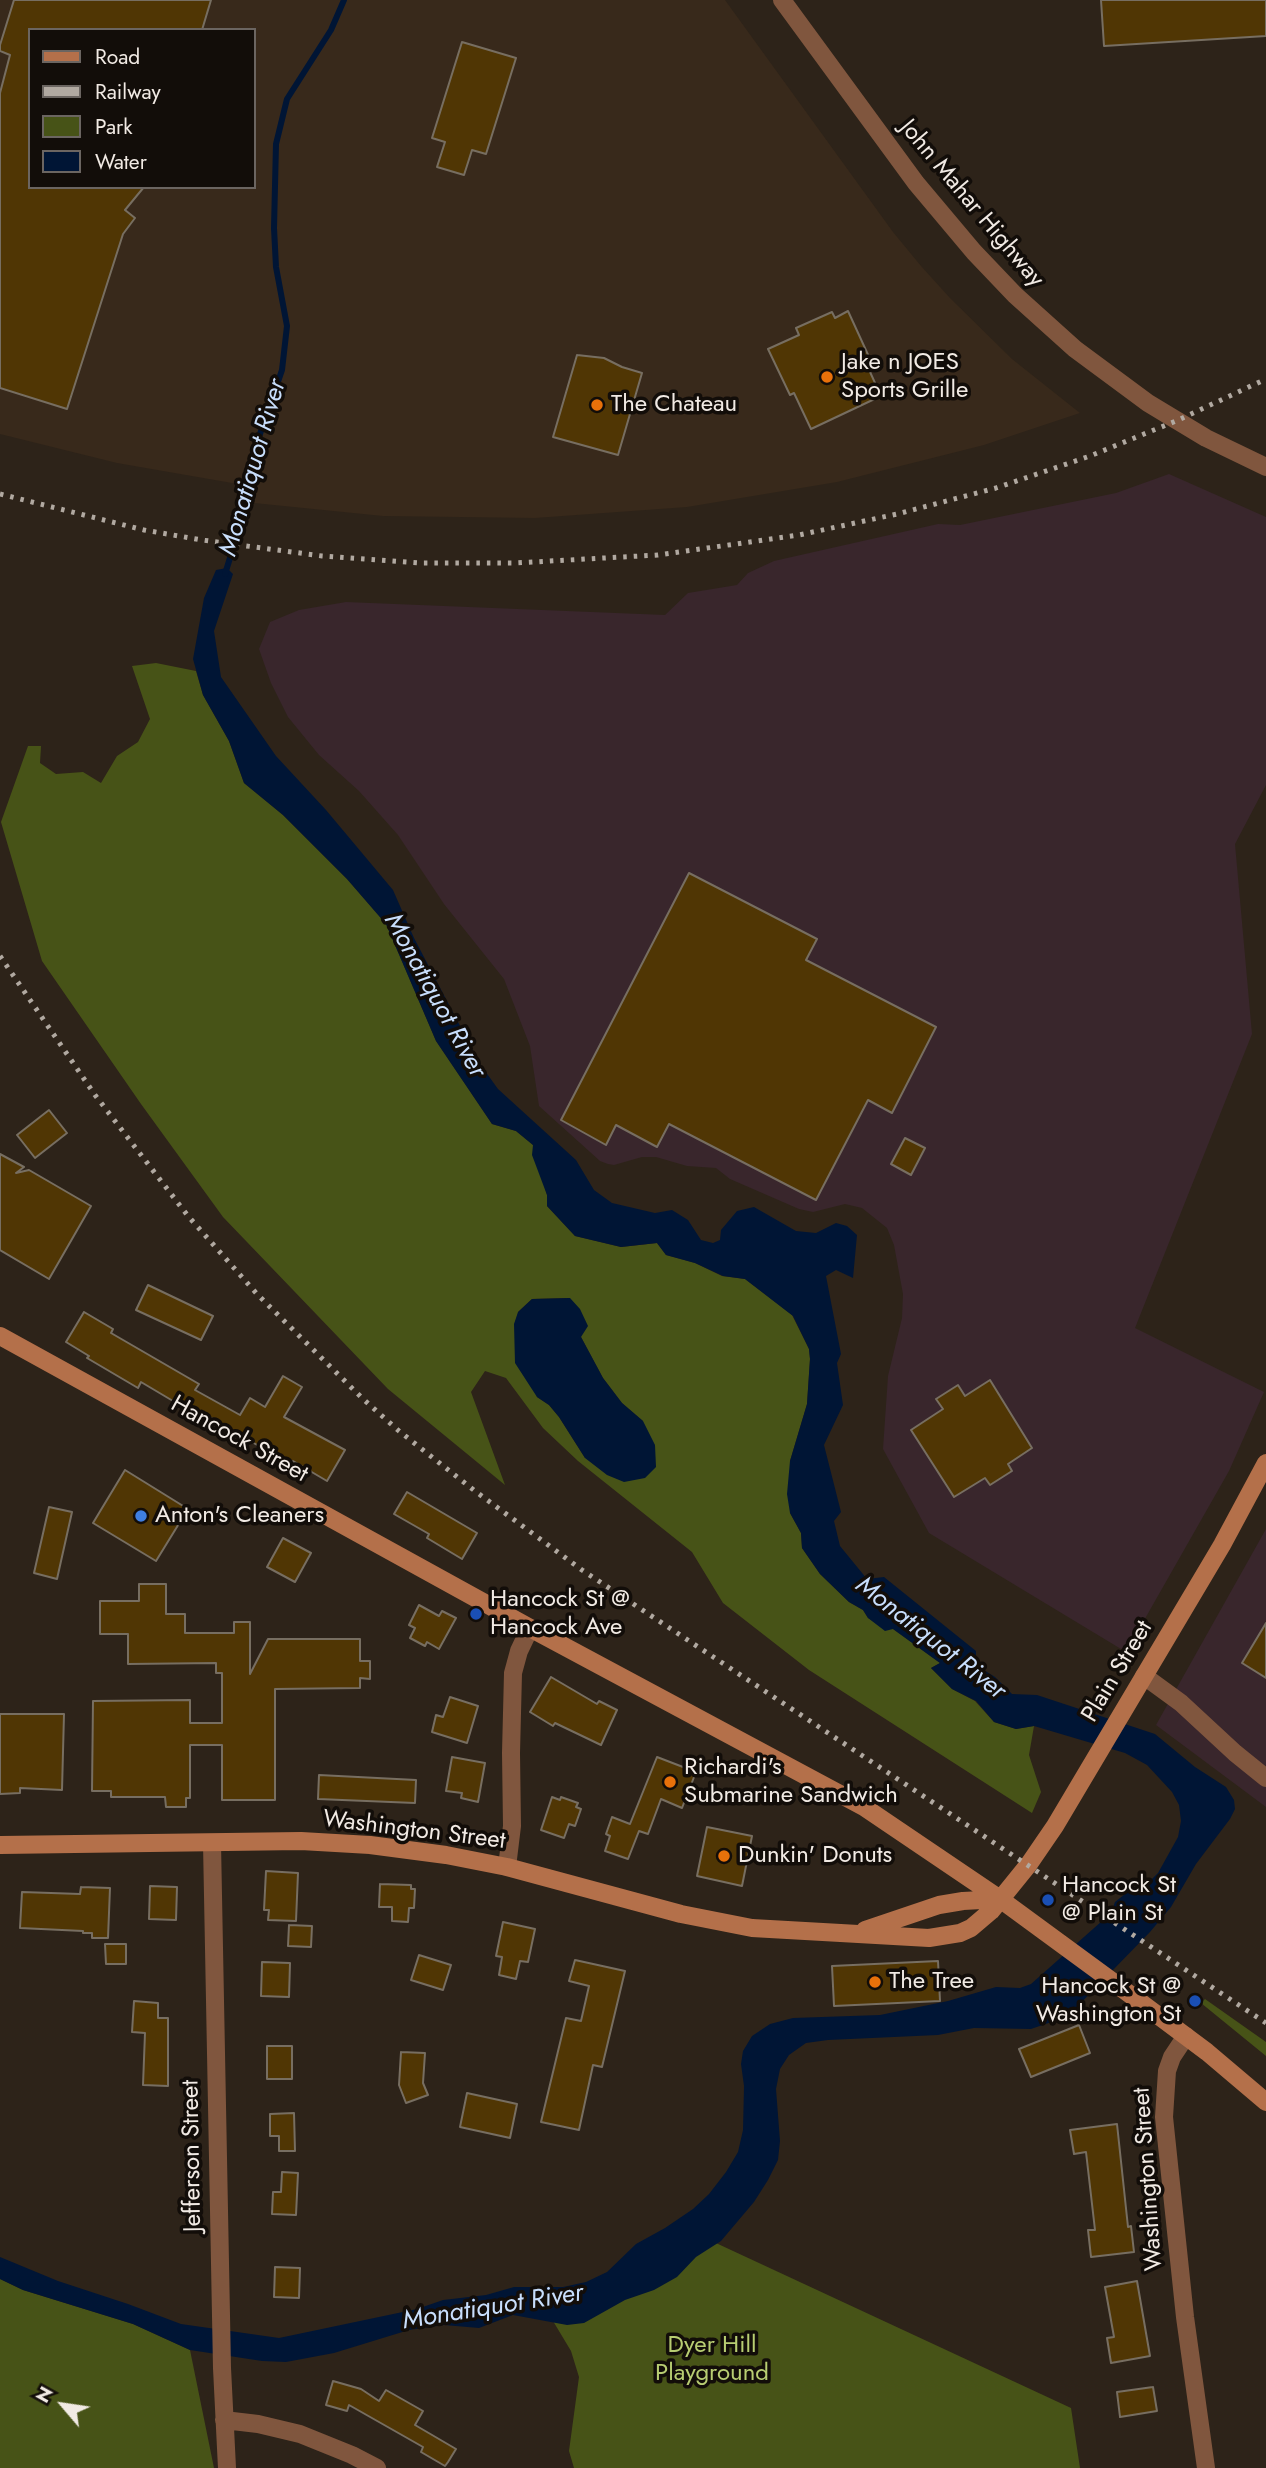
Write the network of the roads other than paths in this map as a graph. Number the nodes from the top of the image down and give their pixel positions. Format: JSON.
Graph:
{"nodes":[{"id":1,"x":782,"y":0,"type":"edge"},
{"id":2,"x":1266,"y":467,"type":"edge"},
{"id":3,"x":0,"y":1336,"type":"edge"},
{"id":4,"x":1266,"y":1463,"type":"edge"},
{"id":5,"x":530,"y":1628,"type":"junction"},
{"id":6,"x":1143,"y":1676,"type":"junction"},
{"id":7,"x":1266,"y":1778,"type":"edge"},
{"id":8,"x":212,"y":1843,"type":"junction"},
{"id":9,"x":0,"y":1845,"type":"edge"},
{"id":10,"x":507,"y":1867,"type":"junction"},
{"id":11,"x":1000,"y":1899,"type":"junction"},
{"id":12,"x":855,"y":1933,"type":"junction"},
{"id":13,"x":1186,"y":2036,"type":"junction"},
{"id":14,"x":1266,"y":2102,"type":"edge"},
{"id":15,"x":224,"y":2420,"type":"junction"},
{"id":16,"x":227,"y":2468,"type":"edge"},
{"id":17,"x":377,"y":2468,"type":"edge"},
{"id":18,"x":1206,"y":2468,"type":"edge"}],
"edges":[{"from":1,"to":2,"type":"street","name":"John Mahar Highway"},
{"from":3,"to":5,"type":"main road","name":"Hancock Street"},
{"from":4,"to":6,"type":"main road","name":"Plain Street"},
{"from":5,"to":10,"type":"street"},
{"from":5,"to":11,"type":"main road","name":"Hancock Street"},
{"from":6,"to":7,"type":"street"},
{"from":6,"to":11,"type":"main road","name":"Plain Street"},
{"from":8,"to":9,"type":"main road","name":"Washington Street"},
{"from":8,"to":10,"type":"main road","name":"Washington Street"},
{"from":8,"to":15,"type":"street","name":"Jefferson Street"},
{"from":10,"to":12,"type":"main road","name":"Washington Street"},
{"from":11,"to":12,"type":"main road","name":"Washington Street"},
{"from":11,"to":12,"type":"main road","name":"Washington Street"},
{"from":11,"to":13,"type":"main road"},
{"from":13,"to":14,"type":"main road"},
{"from":13,"to":18,"type":"street","name":"Washington Street"},
{"from":15,"to":16,"type":"street","name":"Jefferson Street"},
{"from":15,"to":17,"type":"street"}]}
